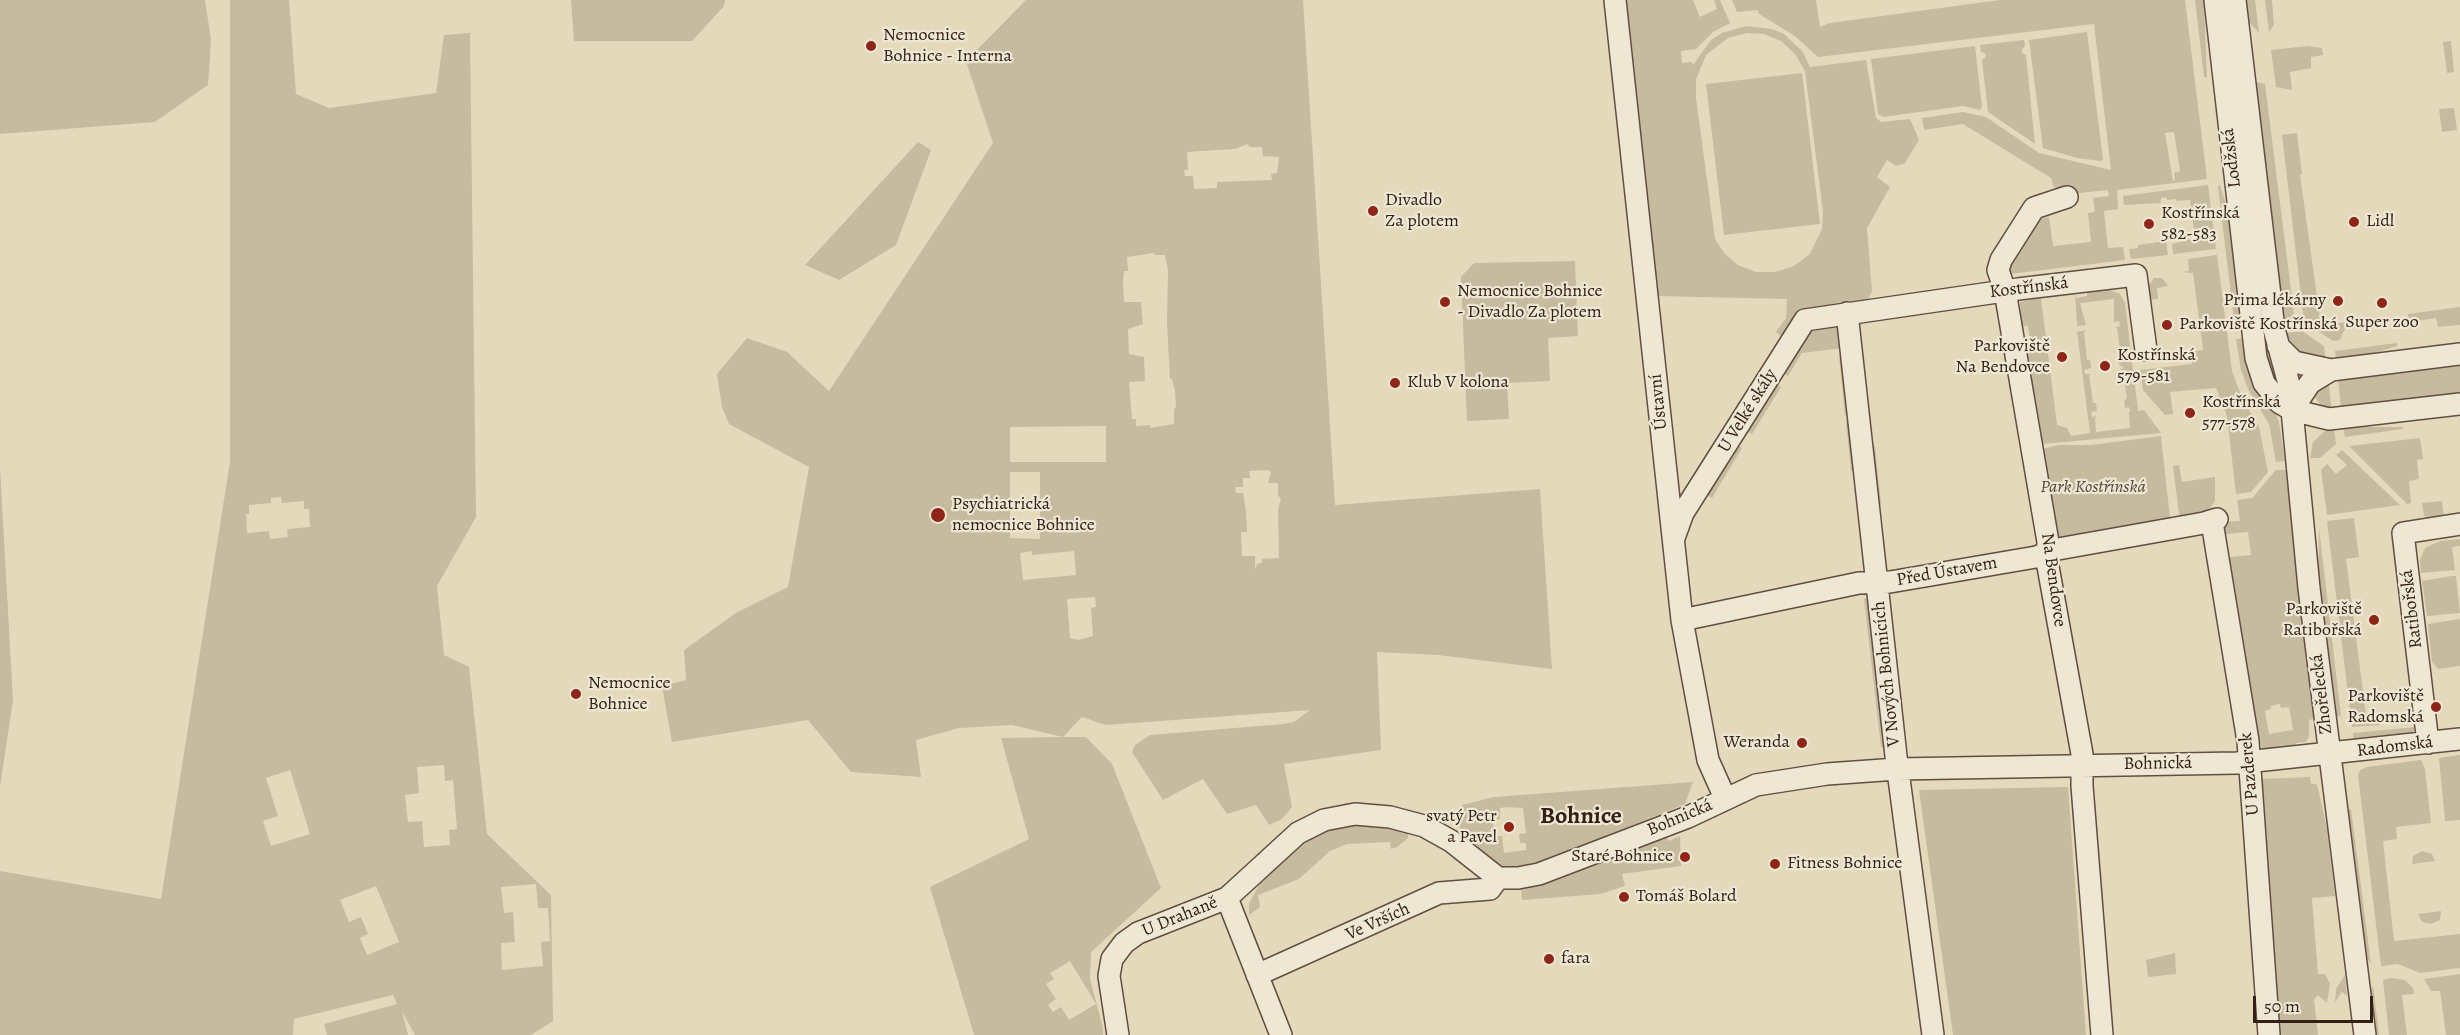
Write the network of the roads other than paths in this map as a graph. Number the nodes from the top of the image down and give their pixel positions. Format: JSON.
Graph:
{"nodes":[{"id":1,"x":1615,"y":0,"type":"edge"},
{"id":2,"x":2215,"y":0,"type":"edge"},
{"id":3,"x":2235,"y":0,"type":"edge"},
{"id":4,"x":2067,"y":197,"type":"dead end"},
{"id":5,"x":2005,"y":291,"type":"junction"},
{"id":6,"x":1847,"y":313,"type":"junction"},
{"id":7,"x":2278,"y":346,"type":"junction"},
{"id":8,"x":2146,"y":350,"type":"dead end"},
{"id":9,"x":2460,"y":354,"type":"edge"},
{"id":10,"x":2331,"y":370,"type":"junction"},
{"id":11,"x":2460,"y":404,"type":"edge"},
{"id":12,"x":2292,"y":410,"type":"junction"},
{"id":13,"x":2329,"y":420,"type":"junction"},
{"id":14,"x":2298,"y":455,"type":"junction"},
{"id":15,"x":2214,"y":520,"type":"joint"},
{"id":16,"x":2460,"y":524,"type":"edge"},
{"id":17,"x":1673,"y":541,"type":"junction"},
{"id":18,"x":2047,"y":554,"type":"junction"},
{"id":19,"x":1877,"y":582,"type":"junction"},
{"id":20,"x":1682,"y":620,"type":"junction"},
{"id":21,"x":2460,"y":739,"type":"edge"},
{"id":22,"x":2428,"y":743,"type":"junction"},
{"id":23,"x":2330,"y":755,"type":"junction"},
{"id":24,"x":2250,"y":762,"type":"junction"},
{"id":25,"x":2082,"y":766,"type":"junction"},
{"id":26,"x":1897,"y":769,"type":"junction"},
{"id":27,"x":1725,"y":798,"type":"junction"},
{"id":28,"x":1498,"y":878,"type":"junction"},
{"id":29,"x":1227,"y":898,"type":"junction"},
{"id":30,"x":1257,"y":975,"type":"junction"},
{"id":31,"x":1118,"y":1035,"type":"edge"},
{"id":32,"x":1281,"y":1035,"type":"edge"},
{"id":33,"x":1933,"y":1035,"type":"edge"},
{"id":34,"x":2102,"y":1035,"type":"edge"},
{"id":35,"x":2269,"y":1035,"type":"edge"},
{"id":36,"x":2365,"y":1035,"type":"edge"}],
"edges":[{"from":1,"to":17,"type":"street","name":"Ústavní"},
{"from":2,"to":12,"type":"street","name":"Lodžská"},
{"from":3,"to":7,"type":"street","name":"Lodžská"},
{"from":4,"to":5,"type":"street","name":"Na Bendovce"},
{"from":5,"to":6,"type":"street","name":"Kostřínská"},
{"from":5,"to":8,"type":"street","name":"Kostřínská"},
{"from":5,"to":18,"type":"street","name":"Na Bendovce"},
{"from":6,"to":17,"type":"street","name":"U Velké skály"},
{"from":6,"to":19,"type":"street","name":"V Nových Bohnicích"},
{"from":7,"to":10,"type":"street"},
{"from":7,"to":12,"type":"street","name":"Lodžská"},
{"from":9,"to":10,"type":"street"},
{"from":10,"to":12,"type":"street"},
{"from":11,"to":13,"type":"street","name":"Lodžská"},
{"from":12,"to":13,"type":"street","name":"Lodžská"},
{"from":12,"to":14,"type":"street","name":"Zhořelecká"},
{"from":13,"to":14,"type":"street"},
{"from":14,"to":23,"type":"street","name":"Zhořelecká"},
{"from":15,"to":18,"type":"street","name":"Před Ústavem"},
{"from":15,"to":24,"type":"street","name":"U Pazderek"},
{"from":16,"to":22,"type":"street","name":"Ratibořská"},
{"from":17,"to":20,"type":"street","name":"Ústavní"},
{"from":18,"to":19,"type":"street","name":"Před Ústavem"},
{"from":18,"to":25,"type":"street","name":"Na Bendovce"},
{"from":19,"to":20,"type":"street","name":"Před Ústavem"},
{"from":19,"to":26,"type":"street","name":"V Nových Bohnicích"},
{"from":20,"to":27,"type":"street","name":"Ústavní"},
{"from":21,"to":22,"type":"street","name":"Radomská"},
{"from":22,"to":23,"type":"street","name":"Radomská"},
{"from":23,"to":24,"type":"street","name":"Bohnická"},
{"from":23,"to":36,"type":"street","name":"Zhořelecká"},
{"from":24,"to":25,"type":"street","name":"Bohnická"},
{"from":24,"to":35,"type":"street","name":"U Pazderek"},
{"from":25,"to":26,"type":"street","name":"Bohnická"},
{"from":25,"to":34,"type":"street","name":"Na Bendovce"},
{"from":26,"to":27,"type":"street","name":"Bohnická"},
{"from":26,"to":33,"type":"street","name":"V Nových Bohnicích"},
{"from":27,"to":28,"type":"street","name":"Bohnická"},
{"from":28,"to":29,"type":"street"},
{"from":28,"to":30,"type":"street","name":"Ve Vrších"},
{"from":29,"to":30,"type":"street"},
{"from":29,"to":31,"type":"street","name":"U Drahaně"},
{"from":30,"to":32,"type":"street"}]}
